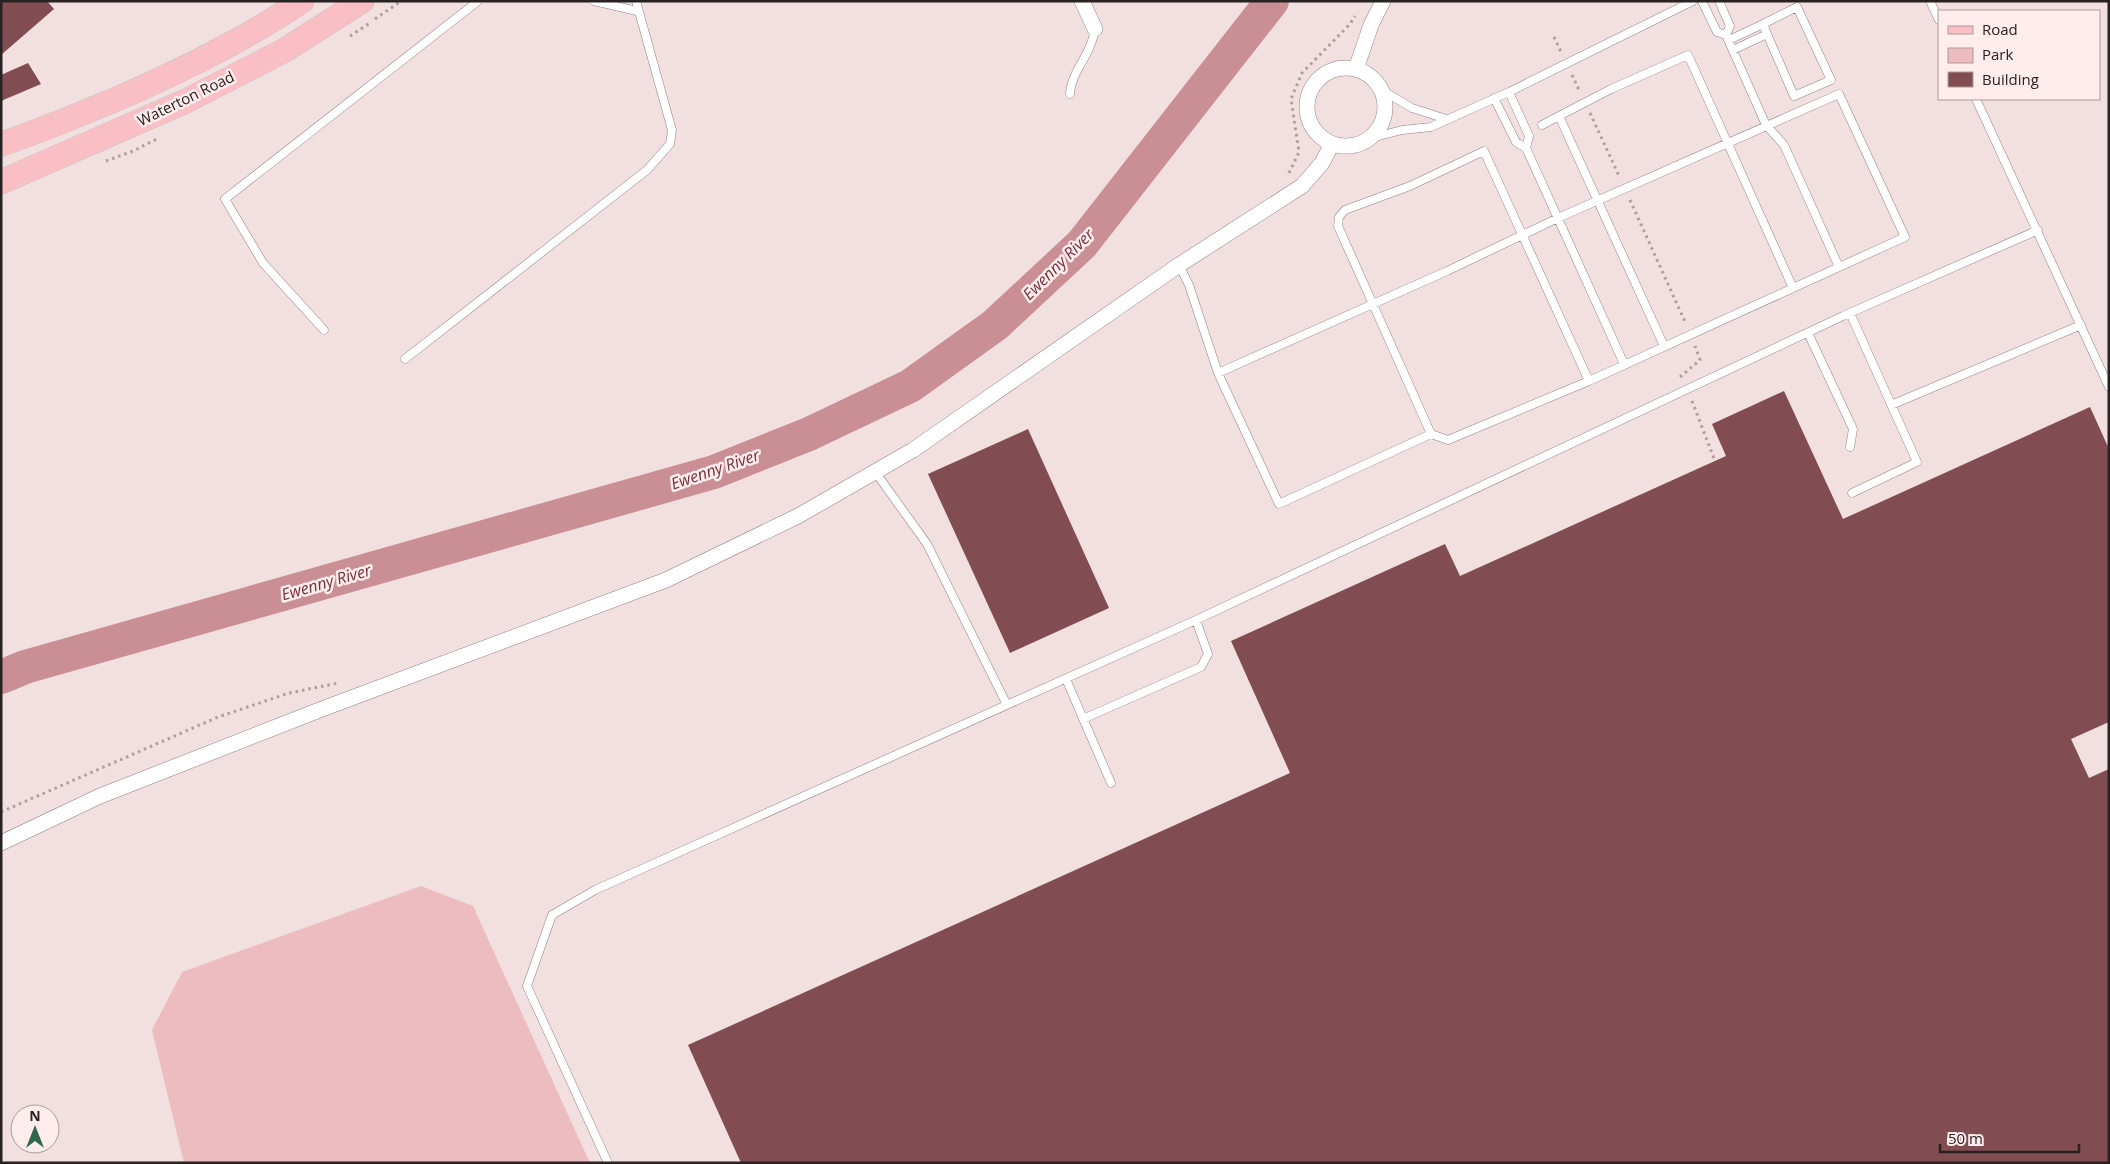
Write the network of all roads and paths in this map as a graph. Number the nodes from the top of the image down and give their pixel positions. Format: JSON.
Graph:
{"nodes":[{"id":1,"x":302,"y":1,"type":"edge"},
{"id":2,"x":362,"y":1,"type":"edge"},
{"id":3,"x":478,"y":1,"type":"edge"},
{"id":4,"x":594,"y":1,"type":"edge"},
{"id":5,"x":636,"y":1,"type":"edge"},
{"id":6,"x":1383,"y":1,"type":"edge"},
{"id":7,"x":1693,"y":1,"type":"edge"},
{"id":8,"x":1702,"y":1,"type":"edge"},
{"id":9,"x":1718,"y":1,"type":"edge"},
{"id":10,"x":1930,"y":1,"type":"edge"},
{"id":11,"x":1088,"y":3,"type":"edge"},
{"id":12,"x":1360,"y":9,"type":"dead end"},
{"id":13,"x":637,"y":11,"type":"junction"},
{"id":14,"x":1938,"y":18,"type":"edge"},
{"id":15,"x":1763,"y":24,"type":"junction"},
{"id":16,"x":1095,"y":29,"type":"joint"},
{"id":17,"x":1767,"y":34,"type":"junction"},
{"id":18,"x":1554,"y":37,"type":"dead end"},
{"id":19,"x":1728,"y":37,"type":"junction"},
{"id":20,"x":1733,"y":50,"type":"junction"},
{"id":21,"x":1566,"y":62,"type":"junction"},
{"id":22,"x":1356,"y":70,"type":"junction"},
{"id":23,"x":1380,"y":89,"type":"junction"},
{"id":24,"x":1509,"y":92,"type":"junction"},
{"id":25,"x":1070,"y":94,"type":"dead end"},
{"id":26,"x":1494,"y":98,"type":"junction"},
{"id":27,"x":1976,"y":100,"type":"edge"},
{"id":28,"x":1585,"y":101,"type":"junction"},
{"id":29,"x":1559,"y":116,"type":"junction"},
{"id":30,"x":1446,"y":119,"type":"junction"},
{"id":31,"x":1542,"y":125,"type":"dead end"},
{"id":32,"x":1766,"y":125,"type":"junction"},
{"id":33,"x":1371,"y":138,"type":"junction"},
{"id":34,"x":1726,"y":143,"type":"junction"},
{"id":35,"x":1,"y":144,"type":"edge"},
{"id":36,"x":1332,"y":144,"type":"junction"},
{"id":37,"x":1526,"y":148,"type":"junction"},
{"id":38,"x":1284,"y":177,"type":"dead end"},
{"id":39,"x":1,"y":182,"type":"edge"},
{"id":40,"x":1625,"y":190,"type":"junction"},
{"id":41,"x":1598,"y":201,"type":"junction"},
{"id":42,"x":1558,"y":218,"type":"junction"},
{"id":43,"x":2038,"y":230,"type":"junction"},
{"id":44,"x":1522,"y":236,"type":"junction"},
{"id":45,"x":1179,"y":265,"type":"junction"},
{"id":46,"x":1839,"y":267,"type":"junction"},
{"id":47,"x":1793,"y":288,"type":"junction"},
{"id":48,"x":1373,"y":304,"type":"junction"},
{"id":49,"x":1850,"y":313,"type":"junction"},
{"id":50,"x":2081,"y":325,"type":"junction"},
{"id":51,"x":324,"y":330,"type":"dead end"},
{"id":52,"x":1808,"y":332,"type":"junction"},
{"id":53,"x":1691,"y":334,"type":"junction"},
{"id":54,"x":1664,"y":346,"type":"junction"},
{"id":55,"x":405,"y":359,"type":"dead end"},
{"id":56,"x":1624,"y":364,"type":"junction"},
{"id":57,"x":1218,"y":373,"type":"junction"},
{"id":58,"x":1589,"y":381,"type":"junction"},
{"id":59,"x":2109,"y":387,"type":"edge"},
{"id":60,"x":1687,"y":389,"type":"junction"},
{"id":61,"x":1891,"y":405,"type":"junction"},
{"id":62,"x":1431,"y":434,"type":"junction"},
{"id":63,"x":1850,"y":447,"type":"dead end"},
{"id":64,"x":1715,"y":461,"type":"dead end"},
{"id":65,"x":876,"y":473,"type":"junction"},
{"id":66,"x":1852,"y":493,"type":"dead end"},
{"id":67,"x":1196,"y":620,"type":"junction"},
{"id":68,"x":1066,"y":679,"type":"junction"},
{"id":69,"x":346,"y":682,"type":"dead end"},
{"id":70,"x":1006,"y":705,"type":"junction"},
{"id":71,"x":1083,"y":719,"type":"junction"},
{"id":72,"x":1111,"y":783,"type":"dead end"},
{"id":73,"x":1,"y":812,"type":"edge"},
{"id":74,"x":1,"y":843,"type":"edge"},
{"id":75,"x":608,"y":1163,"type":"edge"}],
"edges":[{"from":1,"to":35,"type":"main road","name":"Waterton Road"},
{"from":2,"to":39,"type":"main road","name":"Waterton Road"},
{"from":3,"to":51,"type":"lane"},
{"from":4,"to":13,"type":"lane"},
{"from":5,"to":13,"type":"lane"},
{"from":6,"to":22,"type":"street"},
{"from":7,"to":21,"type":"lane"},
{"from":8,"to":19,"type":"lane"},
{"from":9,"to":19,"type":"lane"},
{"from":10,"to":14,"type":"lane"},
{"from":11,"to":16,"type":"street"},
{"from":12,"to":38,"type":"path"},
{"from":13,"to":55,"type":"lane"},
{"from":15,"to":17,"type":"lane"},
{"from":15,"to":17,"type":"lane"},
{"from":15,"to":19,"type":"lane"},
{"from":16,"to":25,"type":"lane"},
{"from":17,"to":20,"type":"lane"},
{"from":18,"to":21,"type":"path"},
{"from":19,"to":20,"type":"lane"},
{"from":20,"to":32,"type":"lane"},
{"from":21,"to":24,"type":"lane"},
{"from":21,"to":28,"type":"path"},
{"from":22,"to":23,"type":"street"},
{"from":22,"to":36,"type":"street"},
{"from":23,"to":30,"type":"lane"},
{"from":23,"to":33,"type":"street"},
{"from":24,"to":26,"type":"lane"},
{"from":24,"to":37,"type":"lane"},
{"from":26,"to":30,"type":"lane"},
{"from":26,"to":37,"type":"lane"},
{"from":27,"to":43,"type":"lane"},
{"from":28,"to":29,"type":"lane"},
{"from":28,"to":34,"type":"lane"},
{"from":28,"to":40,"type":"path"},
{"from":29,"to":31,"type":"lane"},
{"from":29,"to":41,"type":"lane"},
{"from":30,"to":33,"type":"lane"},
{"from":32,"to":34,"type":"lane"},
{"from":32,"to":46,"type":"lane"},
{"from":32,"to":46,"type":"lane"},
{"from":33,"to":36,"type":"street"},
{"from":34,"to":40,"type":"lane"},
{"from":34,"to":47,"type":"lane"},
{"from":36,"to":45,"type":"street"},
{"from":37,"to":42,"type":"lane"},
{"from":40,"to":41,"type":"lane"},
{"from":40,"to":53,"type":"path"},
{"from":41,"to":42,"type":"lane"},
{"from":41,"to":54,"type":"lane"},
{"from":42,"to":44,"type":"lane"},
{"from":42,"to":56,"type":"lane"},
{"from":43,"to":49,"type":"lane"},
{"from":43,"to":50,"type":"lane"},
{"from":44,"to":48,"type":"lane"},
{"from":44,"to":48,"type":"lane"},
{"from":44,"to":58,"type":"lane"},
{"from":45,"to":57,"type":"lane"},
{"from":45,"to":65,"type":"street"},
{"from":46,"to":47,"type":"lane"},
{"from":47,"to":53,"type":"lane"},
{"from":48,"to":57,"type":"lane"},
{"from":48,"to":62,"type":"lane"},
{"from":49,"to":52,"type":"lane"},
{"from":49,"to":61,"type":"lane"},
{"from":50,"to":59,"type":"lane"},
{"from":50,"to":61,"type":"lane"},
{"from":52,"to":60,"type":"lane"},
{"from":52,"to":63,"type":"lane"},
{"from":53,"to":54,"type":"lane"},
{"from":53,"to":60,"type":"path"},
{"from":54,"to":56,"type":"lane"},
{"from":56,"to":58,"type":"lane"},
{"from":57,"to":62,"type":"lane"},
{"from":58,"to":62,"type":"lane"},
{"from":60,"to":64,"type":"path"},
{"from":60,"to":67,"type":"lane"},
{"from":61,"to":66,"type":"lane"},
{"from":65,"to":70,"type":"lane"},
{"from":65,"to":74,"type":"street"},
{"from":67,"to":68,"type":"lane"},
{"from":67,"to":71,"type":"lane"},
{"from":68,"to":70,"type":"lane"},
{"from":68,"to":71,"type":"lane"},
{"from":69,"to":73,"type":"path"},
{"from":70,"to":75,"type":"lane"},
{"from":71,"to":72,"type":"lane"}]}
